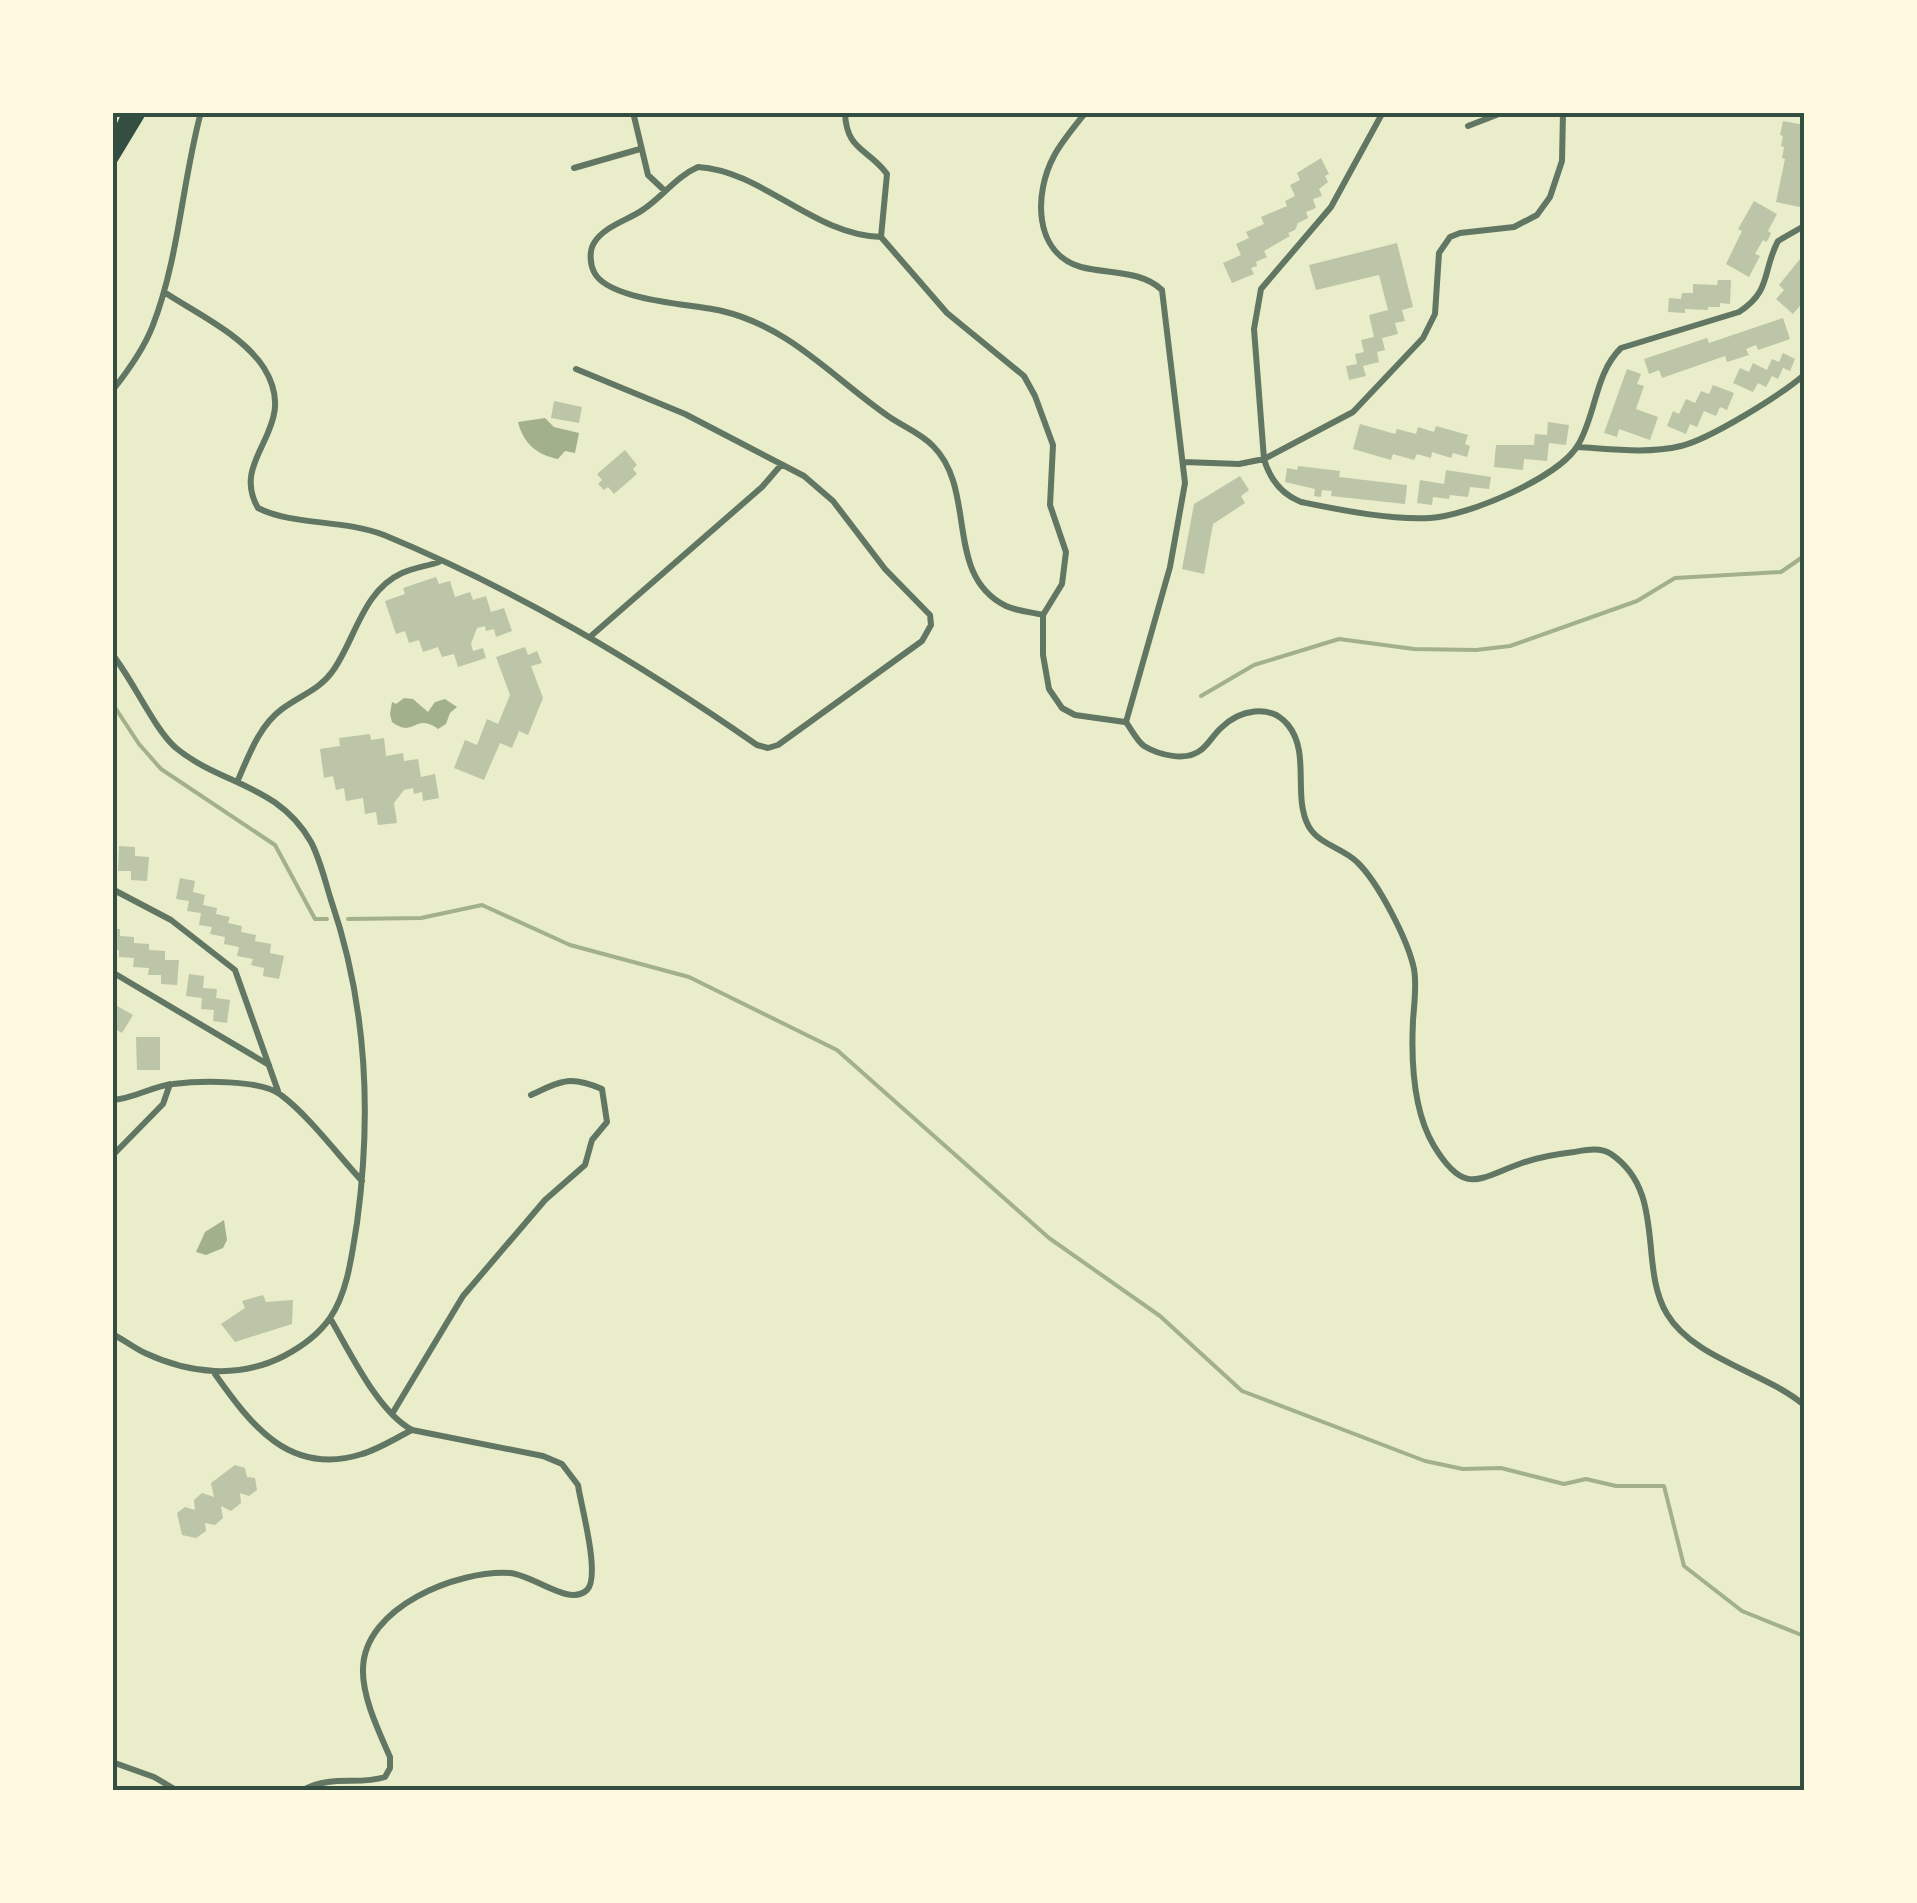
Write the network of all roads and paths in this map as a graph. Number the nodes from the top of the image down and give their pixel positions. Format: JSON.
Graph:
{"nodes":[{"id":1,"x":128,"y":112,"type":"edge"},
{"id":2,"x":141,"y":112,"type":"edge"},
{"id":3,"x":202,"y":112,"type":"edge"},
{"id":4,"x":633,"y":112,"type":"edge"},
{"id":5,"x":845,"y":112,"type":"edge"},
{"id":6,"x":1086,"y":112,"type":"edge"},
{"id":7,"x":1383,"y":112,"type":"edge"},
{"id":8,"x":1504,"y":112,"type":"edge"},
{"id":9,"x":1563,"y":112,"type":"edge"},
{"id":10,"x":1468,"y":126,"type":"dead end"},
{"id":11,"x":112,"y":148,"type":"edge"},
{"id":12,"x":640,"y":149,"type":"junction"},
{"id":13,"x":112,"y":160,"type":"edge"},
{"id":14,"x":574,"y":168,"type":"dead end"},
{"id":15,"x":666,"y":191,"type":"junction"},
{"id":16,"x":1804,"y":226,"type":"edge"},
{"id":17,"x":881,"y":236,"type":"junction"},
{"id":18,"x":164,"y":292,"type":"junction"},
{"id":19,"x":576,"y":369,"type":"dead end"},
{"id":20,"x":1804,"y":374,"type":"edge"},
{"id":21,"x":112,"y":391,"type":"edge"},
{"id":22,"x":1578,"y":447,"type":"junction"},
{"id":23,"x":1264,"y":459,"type":"junction"},
{"id":24,"x":1184,"y":462,"type":"junction"},
{"id":25,"x":781,"y":465,"type":"junction"},
{"id":26,"x":441,"y":561,"type":"junction"},
{"id":27,"x":1043,"y":615,"type":"junction"},
{"id":28,"x":591,"y":636,"type":"junction"},
{"id":29,"x":112,"y":654,"type":"edge"},
{"id":30,"x":1126,"y":722,"type":"junction"},
{"id":31,"x":238,"y":780,"type":"junction"},
{"id":32,"x":112,"y":889,"type":"edge"},
{"id":33,"x":112,"y":972,"type":"edge"},
{"id":34,"x":270,"y":1066,"type":"junction"},
{"id":35,"x":170,"y":1084,"type":"junction"},
{"id":36,"x":278,"y":1092,"type":"junction"},
{"id":37,"x":531,"y":1096,"type":"dead end"},
{"id":38,"x":112,"y":1100,"type":"edge"},
{"id":39,"x":112,"y":1156,"type":"edge"},
{"id":40,"x":362,"y":1180,"type":"junction"},
{"id":41,"x":330,"y":1318,"type":"junction"},
{"id":42,"x":112,"y":1334,"type":"edge"},
{"id":43,"x":214,"y":1373,"type":"junction"},
{"id":44,"x":1804,"y":1391,"type":"edge"},
{"id":45,"x":1793,"y":1395,"type":"junction"},
{"id":46,"x":1804,"y":1405,"type":"edge"},
{"id":47,"x":392,"y":1414,"type":"junction"},
{"id":48,"x":412,"y":1430,"type":"junction"},
{"id":49,"x":112,"y":1762,"type":"edge"},
{"id":50,"x":176,"y":1790,"type":"edge"},
{"id":51,"x":303,"y":1790,"type":"edge"}],
"edges":[{"from":1,"to":11,"type":"highway"},
{"from":2,"to":13,"type":"highway"},
{"from":3,"to":18,"type":"street"},
{"from":4,"to":12,"type":"street"},
{"from":5,"to":17,"type":"street"},
{"from":6,"to":24,"type":"street"},
{"from":7,"to":23,"type":"street"},
{"from":8,"to":10,"type":"street"},
{"from":9,"to":23,"type":"street"},
{"from":12,"to":14,"type":"street"},
{"from":12,"to":15,"type":"street"},
{"from":15,"to":17,"type":"street"},
{"from":15,"to":27,"type":"street"},
{"from":16,"to":22,"type":"street"},
{"from":17,"to":27,"type":"street"},
{"from":18,"to":21,"type":"street"},
{"from":18,"to":26,"type":"street"},
{"from":19,"to":25,"type":"street"},
{"from":20,"to":22,"type":"street"},
{"from":22,"to":23,"type":"street"},
{"from":23,"to":24,"type":"street"},
{"from":24,"to":30,"type":"street"},
{"from":25,"to":28,"type":"street"},
{"from":25,"to":28,"type":"street"},
{"from":26,"to":28,"type":"street"},
{"from":26,"to":31,"type":"street"},
{"from":27,"to":30,"type":"street"},
{"from":29,"to":31,"type":"street"},
{"from":30,"to":45,"type":"street"},
{"from":31,"to":40,"type":"street"},
{"from":32,"to":34,"type":"street"},
{"from":33,"to":34,"type":"street"},
{"from":34,"to":36,"type":"street"},
{"from":35,"to":36,"type":"street"},
{"from":35,"to":38,"type":"street"},
{"from":35,"to":39,"type":"street"},
{"from":36,"to":40,"type":"street"},
{"from":37,"to":47,"type":"street"},
{"from":40,"to":41,"type":"street"},
{"from":41,"to":43,"type":"street"},
{"from":41,"to":47,"type":"street"},
{"from":42,"to":43,"type":"street"},
{"from":43,"to":48,"type":"street"},
{"from":44,"to":45,"type":"street"},
{"from":45,"to":46,"type":"street"},
{"from":47,"to":48,"type":"street"},
{"from":48,"to":51,"type":"street"},
{"from":49,"to":50,"type":"street"}]}
